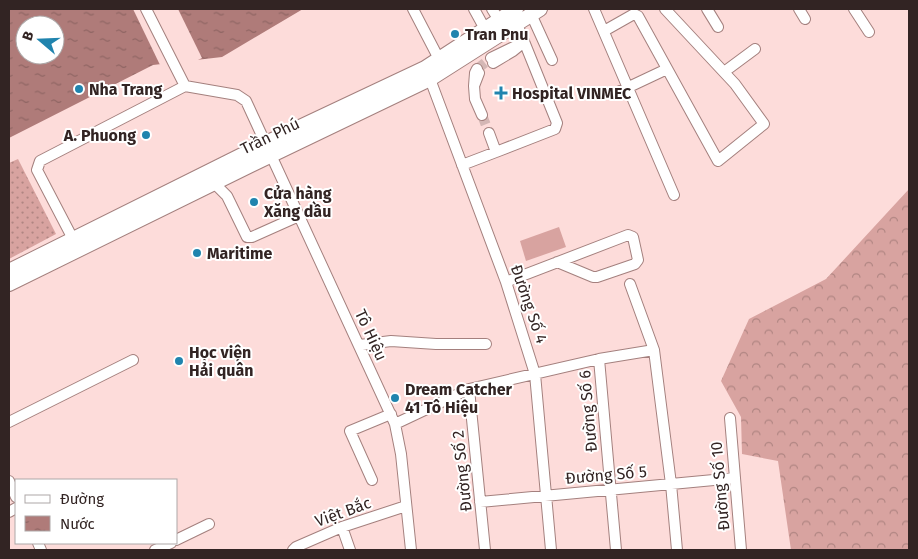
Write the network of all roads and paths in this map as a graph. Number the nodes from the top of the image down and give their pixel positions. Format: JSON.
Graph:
{"nodes":[{"id":1,"x":146,"y":9,"type":"edge"},
{"id":2,"x":413,"y":9,"type":"edge"},
{"id":3,"x":474,"y":9,"type":"edge"},
{"id":4,"x":516,"y":9,"type":"edge"},
{"id":5,"x":594,"y":9,"type":"edge"},
{"id":6,"x":665,"y":9,"type":"edge"},
{"id":7,"x":707,"y":9,"type":"edge"},
{"id":8,"x":799,"y":9,"type":"edge"},
{"id":9,"x":854,"y":9,"type":"edge"},
{"id":10,"x":536,"y":12,"type":"edge"},
{"id":11,"x":495,"y":14,"type":"edge"},
{"id":12,"x":805,"y":18,"type":"dead end"},
{"id":13,"x":517,"y":24,"type":"junction"},
{"id":14,"x":718,"y":27,"type":"dead end"},
{"id":15,"x":486,"y":29,"type":"junction"},
{"id":16,"x":604,"y":31,"type":"junction"},
{"id":17,"x":869,"y":32,"type":"dead end"},
{"id":18,"x":524,"y":42,"type":"junction"},
{"id":19,"x":755,"y":49,"type":"dead end"},
{"id":20,"x":439,"y":59,"type":"junction"},
{"id":21,"x":552,"y":60,"type":"dead end"},
{"id":22,"x":492,"y":61,"type":"tunnel mouth"},
{"id":23,"x":667,"y":69,"type":"junction"},
{"id":24,"x":478,"y":71,"type":"tunnel mouth"},
{"id":25,"x":724,"y":72,"type":"junction"},
{"id":26,"x":428,"y":73,"type":"junction"},
{"id":27,"x":185,"y":86,"type":"junction"},
{"id":28,"x":628,"y":88,"type":"junction"},
{"id":29,"x":614,"y":94,"type":"dead end"},
{"id":30,"x":482,"y":115,"type":"tunnel mouth"},
{"id":31,"x":489,"y":133,"type":"tunnel mouth"},
{"id":32,"x":269,"y":149,"type":"junction"},
{"id":33,"x":496,"y":152,"type":"junction"},
{"id":34,"x":462,"y":165,"type":"junction"},
{"id":35,"x":214,"y":183,"type":"junction"},
{"id":36,"x":674,"y":196,"type":"dead end"},
{"id":37,"x":299,"y":216,"type":"junction"},
{"id":38,"x":73,"y":239,"type":"junction"},
{"id":39,"x":58,"y":253,"type":"junction"},
{"id":40,"x":557,"y":262,"type":"junction"},
{"id":41,"x":9,"y":271,"type":"edge"},
{"id":42,"x":506,"y":282,"type":"junction"},
{"id":43,"x":9,"y":284,"type":"edge"},
{"id":44,"x":630,"y":284,"type":"dead end"},
{"id":45,"x":486,"y":344,"type":"dead end"},
{"id":46,"x":360,"y":345,"type":"junction"},
{"id":47,"x":654,"y":350,"type":"junction"},
{"id":48,"x":599,"y":359,"type":"junction"},
{"id":49,"x":133,"y":360,"type":"dead end"},
{"id":50,"x":535,"y":374,"type":"junction"},
{"id":51,"x":469,"y":390,"type":"junction"},
{"id":52,"x":391,"y":414,"type":"junction"},
{"id":53,"x":730,"y":418,"type":"dead end"},
{"id":54,"x":9,"y":422,"type":"edge"},
{"id":55,"x":395,"y":424,"type":"junction"},
{"id":56,"x":735,"y":478,"type":"junction"},
{"id":57,"x":372,"y":480,"type":"dead end"},
{"id":58,"x":9,"y":482,"type":"edge"},
{"id":59,"x":671,"y":484,"type":"junction"},
{"id":60,"x":610,"y":489,"type":"junction"},
{"id":61,"x":15,"y":495,"type":"edge"},
{"id":62,"x":546,"y":495,"type":"junction"},
{"id":63,"x":480,"y":502,"type":"junction"},
{"id":64,"x":406,"y":506,"type":"junction"},
{"id":65,"x":209,"y":524,"type":"dead end"},
{"id":66,"x":342,"y":527,"type":"junction"},
{"id":67,"x":178,"y":539,"type":"edge"},
{"id":68,"x":169,"y":544,"type":"edge"},
{"id":69,"x":155,"y":550,"type":"edge"},
{"id":70,"x":293,"y":550,"type":"edge"},
{"id":71,"x":350,"y":550,"type":"edge"},
{"id":72,"x":411,"y":550,"type":"edge"},
{"id":73,"x":485,"y":550,"type":"edge"},
{"id":74,"x":551,"y":550,"type":"edge"},
{"id":75,"x":616,"y":550,"type":"edge"},
{"id":76,"x":678,"y":550,"type":"edge"},
{"id":77,"x":741,"y":550,"type":"edge"}],
"edges":[{"from":1,"to":27,"type":"street"},
{"from":2,"to":20,"type":"street"},
{"from":3,"to":15,"type":"street"},
{"from":4,"to":11,"type":"main road","name":"Trần Phú"},
{"from":5,"to":16,"type":"street"},
{"from":6,"to":25,"type":"street"},
{"from":7,"to":14,"type":"street"},
{"from":8,"to":12,"type":"street"},
{"from":9,"to":17,"type":"street"},
{"from":10,"to":13,"type":"main road","name":"Trần Phú"},
{"from":10,"to":21,"type":"street"},
{"from":11,"to":15,"type":"main road","name":"Trần Phú"},
{"from":13,"to":18,"type":"street"},
{"from":13,"to":26,"type":"main road","name":"Trần Phú"},
{"from":15,"to":20,"type":"main road","name":"Trần Phú"},
{"from":16,"to":23,"type":"street"},
{"from":16,"to":28,"type":"street"},
{"from":18,"to":22,"type":"street"},
{"from":18,"to":33,"type":"street"},
{"from":19,"to":25,"type":"street"},
{"from":20,"to":26,"type":"main road","name":"Trần Phú"},
{"from":23,"to":25,"type":"street"},
{"from":23,"to":28,"type":"street"},
{"from":24,"to":30,"type":"street"},
{"from":26,"to":32,"type":"main road","name":"Trần Phú"},
{"from":26,"to":34,"type":"street","name":"Đường Số 4"},
{"from":27,"to":32,"type":"street","name":"Tô Hiệu"},
{"from":27,"to":38,"type":"street"},
{"from":28,"to":29,"type":"street"},
{"from":28,"to":36,"type":"street"},
{"from":31,"to":33,"type":"street"},
{"from":32,"to":35,"type":"main road","name":"Trần Phú"},
{"from":32,"to":37,"type":"street","name":"Tô Hiệu"},
{"from":32,"to":38,"type":"main road","name":"Trần Phú"},
{"from":33,"to":34,"type":"street"},
{"from":34,"to":42,"type":"street","name":"Đường Số 4"},
{"from":35,"to":37,"type":"street"},
{"from":35,"to":39,"type":"main road","name":"Trần Phú"},
{"from":37,"to":46,"type":"street","name":"Tô Hiệu"},
{"from":38,"to":39,"type":"main road","name":"Trần Phú"},
{"from":39,"to":41,"type":"main road","name":"Trần Phú"},
{"from":39,"to":43,"type":"main road","name":"Trần Phú"},
{"from":40,"to":40,"type":"street"},
{"from":40,"to":42,"type":"street"},
{"from":42,"to":50,"type":"street","name":"Đường Số 4"},
{"from":44,"to":47,"type":"street"},
{"from":45,"to":46,"type":"street"},
{"from":46,"to":52,"type":"street","name":"Tô Hiệu"},
{"from":47,"to":48,"type":"street"},
{"from":47,"to":59,"type":"street"},
{"from":48,"to":50,"type":"street"},
{"from":48,"to":60,"type":"street","name":"Đường Số 6"},
{"from":49,"to":54,"type":"street"},
{"from":50,"to":51,"type":"street"},
{"from":50,"to":62,"type":"street","name":"Đường Số 4"},
{"from":51,"to":55,"type":"street"},
{"from":51,"to":63,"type":"street","name":"Đường Số 2"},
{"from":52,"to":55,"type":"street","name":"Tô Hiệu"},
{"from":52,"to":57,"type":"street"},
{"from":53,"to":56,"type":"street","name":"Đường Số 10"},
{"from":55,"to":64,"type":"street","name":"Tô Hiệu"},
{"from":56,"to":59,"type":"street","name":"Đường Số 5"},
{"from":56,"to":77,"type":"street","name":"Đường Số 10"},
{"from":58,"to":61,"type":"street"},
{"from":59,"to":60,"type":"street","name":"Đường Số 5"},
{"from":59,"to":76,"type":"street"},
{"from":60,"to":62,"type":"street","name":"Đường Số 5"},
{"from":60,"to":75,"type":"street","name":"Đường Số 6"},
{"from":62,"to":63,"type":"street","name":"Đường Số 5"},
{"from":62,"to":74,"type":"street","name":"Đường Số 4"},
{"from":63,"to":73,"type":"street","name":"Đường Số 2"},
{"from":64,"to":66,"type":"street","name":"Việt Bắc"},
{"from":64,"to":72,"type":"street","name":"Tô Hiệu"},
{"from":65,"to":67,"type":"street"},
{"from":66,"to":70,"type":"street","name":"Việt Bắc"},
{"from":66,"to":71,"type":"street"},
{"from":68,"to":69,"type":"street"}]}
